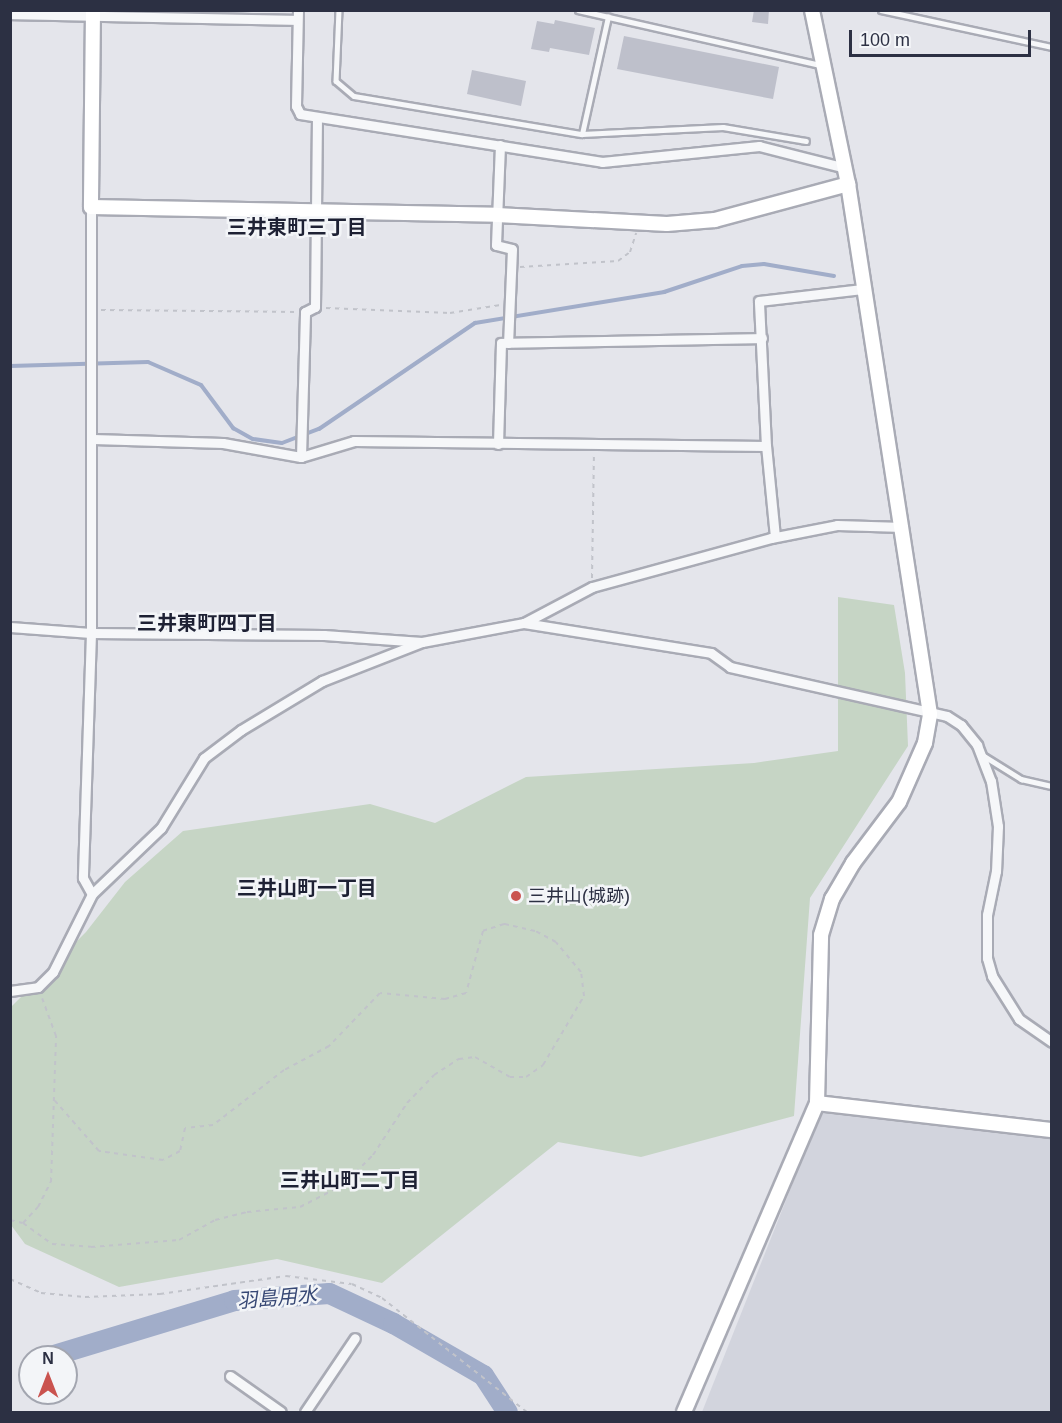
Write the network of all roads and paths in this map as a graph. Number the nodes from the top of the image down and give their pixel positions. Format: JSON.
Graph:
{"nodes":[{"id":1,"x":339,"y":10,"type":"edge"},
{"id":2,"x":578,"y":10,"type":"edge"},
{"id":3,"x":812,"y":10,"type":"edge"},
{"id":4,"x":881,"y":10,"type":"edge"},
{"id":5,"x":93,"y":13,"type":"edge"},
{"id":6,"x":10,"y":14,"type":"edge"},
{"id":7,"x":297,"y":15,"type":"edge"},
{"id":8,"x":608,"y":17,"type":"junction"},
{"id":9,"x":1052,"y":47,"type":"edge"},
{"id":10,"x":823,"y":66,"type":"junction"},
{"id":11,"x":318,"y":117,"type":"junction"},
{"id":12,"x":582,"y":134,"type":"junction"},
{"id":13,"x":806,"y":141,"type":"dead end"},
{"id":14,"x":500,"y":145,"type":"junction"},
{"id":15,"x":845,"y":168,"type":"junction"},
{"id":16,"x":848,"y":184,"type":"junction"},
{"id":17,"x":91,"y":207,"type":"junction"},
{"id":18,"x":316,"y":212,"type":"junction"},
{"id":19,"x":497,"y":215,"type":"junction"},
{"id":20,"x":639,"y":222,"type":"junction"},
{"id":21,"x":511,"y":267,"type":"junction"},
{"id":22,"x":862,"y":288,"type":"junction"},
{"id":23,"x":509,"y":303,"type":"junction"},
{"id":24,"x":315,"y":307,"type":"junction"},
{"id":25,"x":93,"y":309,"type":"junction"},
{"id":26,"x":305,"y":312,"type":"junction"},
{"id":27,"x":762,"y":338,"type":"junction"},
{"id":28,"x":508,"y":343,"type":"junction"},
{"id":29,"x":93,"y":439,"type":"junction"},
{"id":30,"x":498,"y":444,"type":"junction"},
{"id":31,"x":594,"y":446,"type":"junction"},
{"id":32,"x":766,"y":446,"type":"junction"},
{"id":33,"x":301,"y":457,"type":"junction"},
{"id":34,"x":903,"y":526,"type":"junction"},
{"id":35,"x":775,"y":537,"type":"junction"},
{"id":36,"x":592,"y":587,"type":"junction"},
{"id":37,"x":524,"y":623,"type":"junction"},
{"id":38,"x":10,"y":627,"type":"edge"},
{"id":39,"x":91,"y":633,"type":"junction"},
{"id":40,"x":422,"y":642,"type":"junction"},
{"id":41,"x":930,"y":714,"type":"junction"},
{"id":42,"x":980,"y":754,"type":"junction"},
{"id":43,"x":1052,"y":786,"type":"edge"},
{"id":44,"x":92,"y":894,"type":"junction"},
{"id":45,"x":38,"y":987,"type":"junction"},
{"id":46,"x":10,"y":990,"type":"edge"},
{"id":47,"x":1052,"y":1042,"type":"edge"},
{"id":48,"x":55,"y":1101,"type":"junction"},
{"id":49,"x":817,"y":1103,"type":"junction"},
{"id":50,"x":1052,"y":1130,"type":"edge"},
{"id":51,"x":10,"y":1220,"type":"edge"},
{"id":52,"x":22,"y":1223,"type":"junction"},
{"id":53,"x":10,"y":1279,"type":"edge"},
{"id":54,"x":355,"y":1338,"type":"dead end"},
{"id":55,"x":230,"y":1376,"type":"dead end"},
{"id":56,"x":281,"y":1413,"type":"edge"},
{"id":57,"x":305,"y":1413,"type":"edge"},
{"id":58,"x":527,"y":1413,"type":"edge"},
{"id":59,"x":684,"y":1413,"type":"edge"}],
"edges":[{"from":1,"to":12,"type":"lane"},
{"from":2,"to":8,"type":"lane"},
{"from":3,"to":10,"type":"street"},
{"from":4,"to":9,"type":"lane"},
{"from":5,"to":6,"type":"street"},
{"from":5,"to":7,"type":"street"},
{"from":5,"to":17,"type":"street"},
{"from":7,"to":11,"type":"street"},
{"from":8,"to":10,"type":"lane"},
{"from":8,"to":12,"type":"lane"},
{"from":10,"to":15,"type":"street"},
{"from":11,"to":14,"type":"street"},
{"from":11,"to":18,"type":"street"},
{"from":12,"to":13,"type":"lane"},
{"from":14,"to":15,"type":"street"},
{"from":14,"to":19,"type":"street"},
{"from":15,"to":16,"type":"street"},
{"from":16,"to":20,"type":"street"},
{"from":16,"to":22,"type":"street"},
{"from":17,"to":18,"type":"street"},
{"from":17,"to":25,"type":"street"},
{"from":18,"to":19,"type":"street"},
{"from":18,"to":24,"type":"street"},
{"from":19,"to":20,"type":"street"},
{"from":19,"to":21,"type":"street"},
{"from":20,"to":21,"type":"path"},
{"from":21,"to":23,"type":"street"},
{"from":22,"to":27,"type":"street"},
{"from":22,"to":34,"type":"street"},
{"from":23,"to":24,"type":"path"},
{"from":23,"to":28,"type":"street"},
{"from":24,"to":26,"type":"street"},
{"from":25,"to":26,"type":"path"},
{"from":25,"to":29,"type":"street"},
{"from":26,"to":33,"type":"street"},
{"from":27,"to":28,"type":"street"},
{"from":27,"to":32,"type":"street"},
{"from":28,"to":30,"type":"street"},
{"from":29,"to":33,"type":"street"},
{"from":29,"to":39,"type":"street"},
{"from":30,"to":31,"type":"street"},
{"from":30,"to":33,"type":"street"},
{"from":31,"to":32,"type":"street"},
{"from":31,"to":36,"type":"path"},
{"from":32,"to":35,"type":"street"},
{"from":34,"to":35,"type":"street"},
{"from":34,"to":41,"type":"street"},
{"from":35,"to":36,"type":"street"},
{"from":36,"to":37,"type":"street"},
{"from":37,"to":40,"type":"street"},
{"from":37,"to":41,"type":"street"},
{"from":38,"to":39,"type":"street"},
{"from":39,"to":40,"type":"street"},
{"from":39,"to":44,"type":"street"},
{"from":40,"to":44,"type":"street"},
{"from":41,"to":42,"type":"street"},
{"from":41,"to":49,"type":"street"},
{"from":42,"to":43,"type":"lane"},
{"from":42,"to":47,"type":"street"},
{"from":44,"to":45,"type":"street"},
{"from":45,"to":46,"type":"street"},
{"from":45,"to":48,"type":"path"},
{"from":48,"to":52,"type":"path"},
{"from":48,"to":52,"type":"path"},
{"from":49,"to":50,"type":"street"},
{"from":49,"to":59,"type":"street"},
{"from":51,"to":52,"type":"path"},
{"from":53,"to":58,"type":"path"},
{"from":54,"to":57,"type":"street"},
{"from":55,"to":56,"type":"street"}]}
